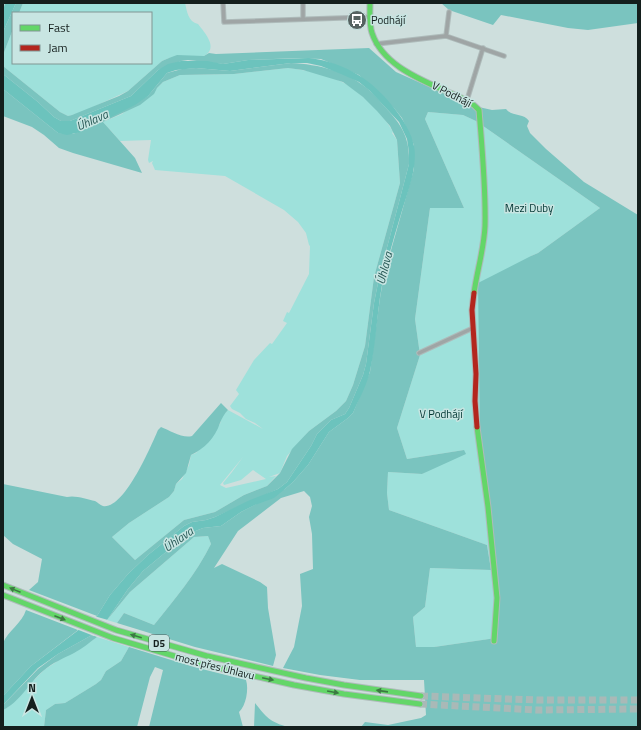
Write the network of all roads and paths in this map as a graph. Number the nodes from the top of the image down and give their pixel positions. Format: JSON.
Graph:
{"nodes":[{"id":1,"x":223,"y":3,"type":"edge"},
{"id":2,"x":303,"y":3,"type":"edge"},
{"id":3,"x":370,"y":3,"type":"edge"},
{"id":4,"x":449,"y":12,"type":"dead end"},
{"id":5,"x":370,"y":17,"type":"junction"},
{"id":6,"x":303,"y":19,"type":"junction"},
{"id":7,"x":446,"y":36,"type":"junction"},
{"id":8,"x":376,"y":44,"type":"junction"},
{"id":9,"x":483,"y":48,"type":"junction"},
{"id":10,"x":504,"y":56,"type":"dead end"},
{"id":11,"x":467,"y":100,"type":"junction"},
{"id":12,"x":473,"y":328,"type":"junction"},
{"id":13,"x":419,"y":353,"type":"dead end"},
{"id":14,"x":3,"y":585,"type":"edge"},
{"id":15,"x":3,"y":595,"type":"edge"},
{"id":16,"x":494,"y":641,"type":"dead end"},
{"id":17,"x":421,"y":696,"type":"tunnel mouth"},
{"id":18,"x":420,"y":704,"type":"tunnel mouth"}],
"edges":[{"from":1,"to":6,"type":"street"},
{"from":2,"to":6,"type":"street"},
{"from":3,"to":5,"type":"main road","name":"V Podhájí"},
{"from":4,"to":7,"type":"street"},
{"from":5,"to":6,"type":"street"},
{"from":5,"to":8,"type":"main road","name":"V Podhájí"},
{"from":7,"to":8,"type":"street"},
{"from":7,"to":9,"type":"street"},
{"from":8,"to":11,"type":"main road","name":"V Podhájí"},
{"from":9,"to":10,"type":"street"},
{"from":9,"to":11,"type":"street"},
{"from":11,"to":12,"type":"main road","name":"V Podhájí"},
{"from":12,"to":13,"type":"street"},
{"from":12,"to":16,"type":"main road","name":"V Podhájí"},
{"from":17,"to":14,"type":"main road","name":"most přes Úhlavu","number":"D5","one_way":true},
{"from":15,"to":18,"type":"main road","name":"most přes Úhlavu","number":"D5","one_way":true}]}
